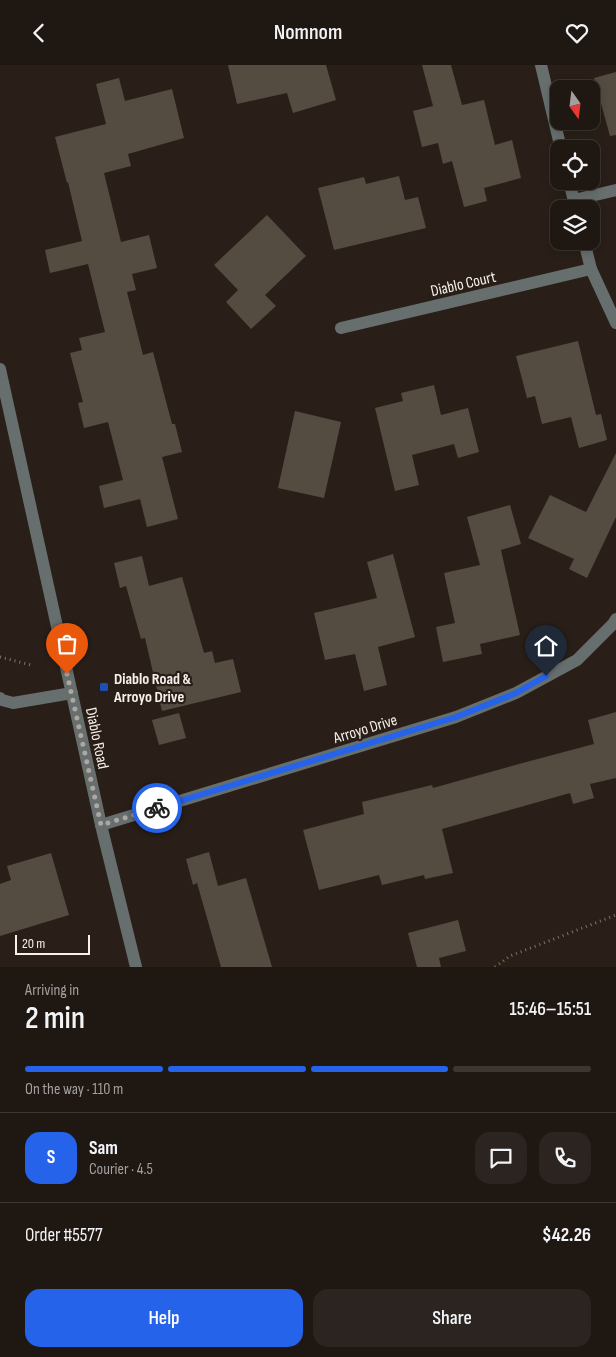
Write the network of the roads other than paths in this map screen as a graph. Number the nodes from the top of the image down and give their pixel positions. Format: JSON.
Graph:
{"nodes":[{"id":1,"x":541,"y":65,"type":"edge"},
{"id":2,"x":559,"y":140,"type":"edge"},
{"id":3,"x":616,"y":190,"type":"edge"},
{"id":4,"x":589,"y":200,"type":"edge"},
{"id":5,"x":586,"y":250,"type":"edge"},
{"id":6,"x":591,"y":269,"type":"junction"},
{"id":7,"x":616,"y":323,"type":"edge"},
{"id":8,"x":341,"y":328,"type":"dead end"},
{"id":9,"x":0,"y":369,"type":"edge"},
{"id":10,"x":616,"y":619,"type":"edge"},
{"id":11,"x":72,"y":693,"type":"junction"},
{"id":12,"x":0,"y":698,"type":"edge"},
{"id":13,"x":101,"y":825,"type":"junction"},
{"id":14,"x":136,"y":967,"type":"edge"}],
"edges":[{"from":1,"to":2,"type":"street"},
{"from":3,"to":4,"type":"street"},
{"from":5,"to":6,"type":"street"},
{"from":6,"to":7,"type":"street"},
{"from":6,"to":8,"type":"street","name":"Diablo Court"},
{"from":9,"to":11,"type":"street","name":"Diablo Road"},
{"from":10,"to":13,"type":"street","name":"Arroyo Drive"},
{"from":11,"to":12,"type":"street"},
{"from":11,"to":13,"type":"street","name":"Diablo Road"},
{"from":13,"to":14,"type":"street","name":"Diablo Road"}]}
